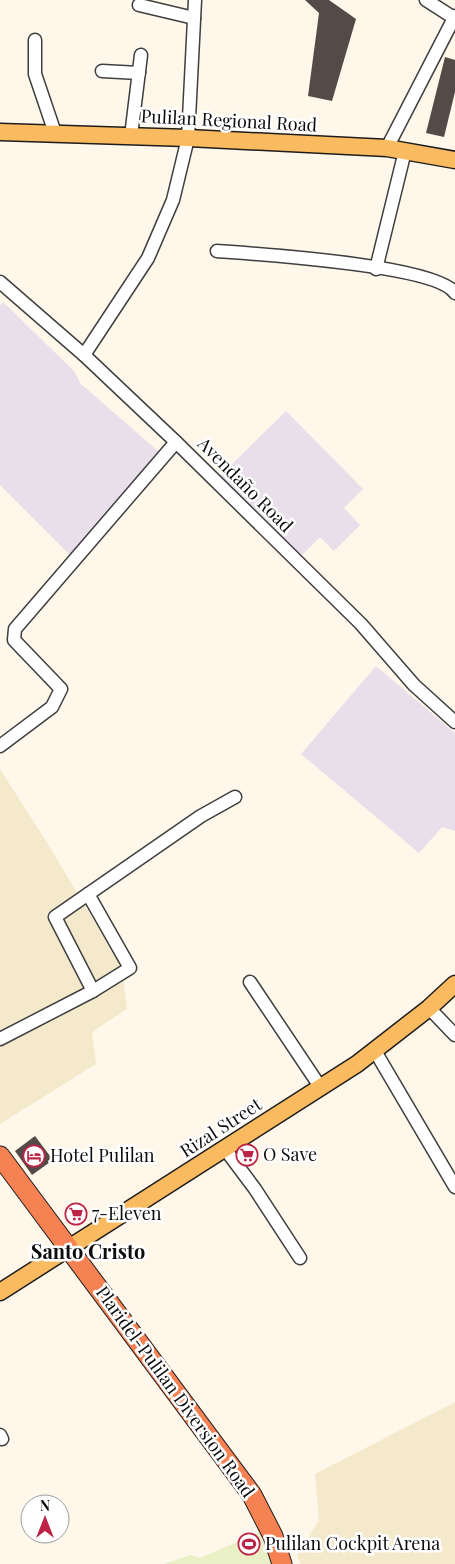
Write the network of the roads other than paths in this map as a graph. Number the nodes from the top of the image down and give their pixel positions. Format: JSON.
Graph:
{"nodes":[{"id":1,"x":195,"y":0,"type":"edge"},
{"id":2,"x":426,"y":0,"type":"edge"},
{"id":3,"x":139,"y":5,"type":"dead end"},
{"id":4,"x":454,"y":17,"type":"edge"},
{"id":5,"x":194,"y":18,"type":"junction"},
{"id":6,"x":36,"y":40,"type":"dead end"},
{"id":7,"x":142,"y":55,"type":"dead end"},
{"id":8,"x":102,"y":71,"type":"dead end"},
{"id":9,"x":139,"y":73,"type":"junction"},
{"id":10,"x":0,"y":132,"type":"edge"},
{"id":11,"x":55,"y":133,"type":"junction"},
{"id":12,"x":131,"y":136,"type":"junction"},
{"id":13,"x":188,"y":138,"type":"junction"},
{"id":14,"x":387,"y":148,"type":"junction"},
{"id":15,"x":405,"y":151,"type":"junction"},
{"id":16,"x":455,"y":160,"type":"edge"},
{"id":17,"x":217,"y":252,"type":"dead end"},
{"id":18,"x":376,"y":269,"type":"junction"},
{"id":19,"x":0,"y":282,"type":"edge"},
{"id":20,"x":455,"y":293,"type":"edge"},
{"id":21,"x":84,"y":355,"type":"junction"},
{"id":22,"x":176,"y":442,"type":"junction"},
{"id":23,"x":455,"y":722,"type":"edge"},
{"id":24,"x":0,"y":746,"type":"edge"},
{"id":25,"x":235,"y":797,"type":"dead end"},
{"id":26,"x":88,"y":894,"type":"junction"},
{"id":27,"x":250,"y":982,"type":"dead end"},
{"id":28,"x":455,"y":984,"type":"edge"},
{"id":29,"x":94,"y":990,"type":"junction"},
{"id":30,"x":429,"y":1008,"type":"junction"},
{"id":31,"x":455,"y":1035,"type":"edge"},
{"id":32,"x":0,"y":1039,"type":"edge"},
{"id":33,"x":375,"y":1051,"type":"junction"},
{"id":34,"x":321,"y":1088,"type":"junction"},
{"id":35,"x":225,"y":1149,"type":"junction"},
{"id":36,"x":0,"y":1156,"type":"edge"},
{"id":37,"x":455,"y":1187,"type":"edge"},
{"id":38,"x":70,"y":1249,"type":"junction"},
{"id":39,"x":300,"y":1258,"type":"dead end"},
{"id":40,"x":0,"y":1292,"type":"edge"},
{"id":41,"x":282,"y":1564,"type":"edge"}],
"edges":[{"from":1,"to":5,"type":"street"},
{"from":2,"to":4,"type":"street"},
{"from":3,"to":5,"type":"street"},
{"from":4,"to":14,"type":"street"},
{"from":5,"to":13,"type":"street"},
{"from":6,"to":11,"type":"street"},
{"from":7,"to":9,"type":"street"},
{"from":8,"to":9,"type":"street"},
{"from":9,"to":12,"type":"street"},
{"from":10,"to":11,"type":"main road","name":"Pulilan Regional Road"},
{"from":11,"to":12,"type":"main road","name":"Pulilan Regional Road"},
{"from":12,"to":13,"type":"main road","name":"Pulilan Regional Road"},
{"from":13,"to":14,"type":"main road","name":"Pulilan Regional Road"},
{"from":13,"to":21,"type":"street"},
{"from":14,"to":15,"type":"main road","name":"Pulilan Regional Road"},
{"from":15,"to":16,"type":"main road","name":"Pulilan Regional Road"},
{"from":15,"to":18,"type":"street"},
{"from":17,"to":18,"type":"street"},
{"from":18,"to":20,"type":"street"},
{"from":19,"to":21,"type":"street","name":"Avendaño Road"},
{"from":21,"to":22,"type":"street","name":"Avendaño Road"},
{"from":22,"to":23,"type":"street","name":"Avendaño Road"},
{"from":22,"to":24,"type":"street"},
{"from":25,"to":26,"type":"street"},
{"from":26,"to":29,"type":"street"},
{"from":26,"to":29,"type":"street"},
{"from":27,"to":34,"type":"street"},
{"from":28,"to":30,"type":"main road","name":"Rizal Street"},
{"from":29,"to":32,"type":"street"},
{"from":30,"to":31,"type":"street"},
{"from":30,"to":33,"type":"main road","name":"Rizal Street"},
{"from":33,"to":34,"type":"main road","name":"Rizal Street"},
{"from":33,"to":37,"type":"street"},
{"from":34,"to":35,"type":"main road","name":"Rizal Street"},
{"from":35,"to":38,"type":"main road","name":"Rizal Street"},
{"from":35,"to":39,"type":"street"},
{"from":36,"to":38,"type":"highway","name":"Plaridel-Pulilan Diversion Road"},
{"from":38,"to":40,"type":"main road","name":"Rizal Street"},
{"from":38,"to":41,"type":"highway","name":"Plaridel-Pulilan Diversion Road"}]}
